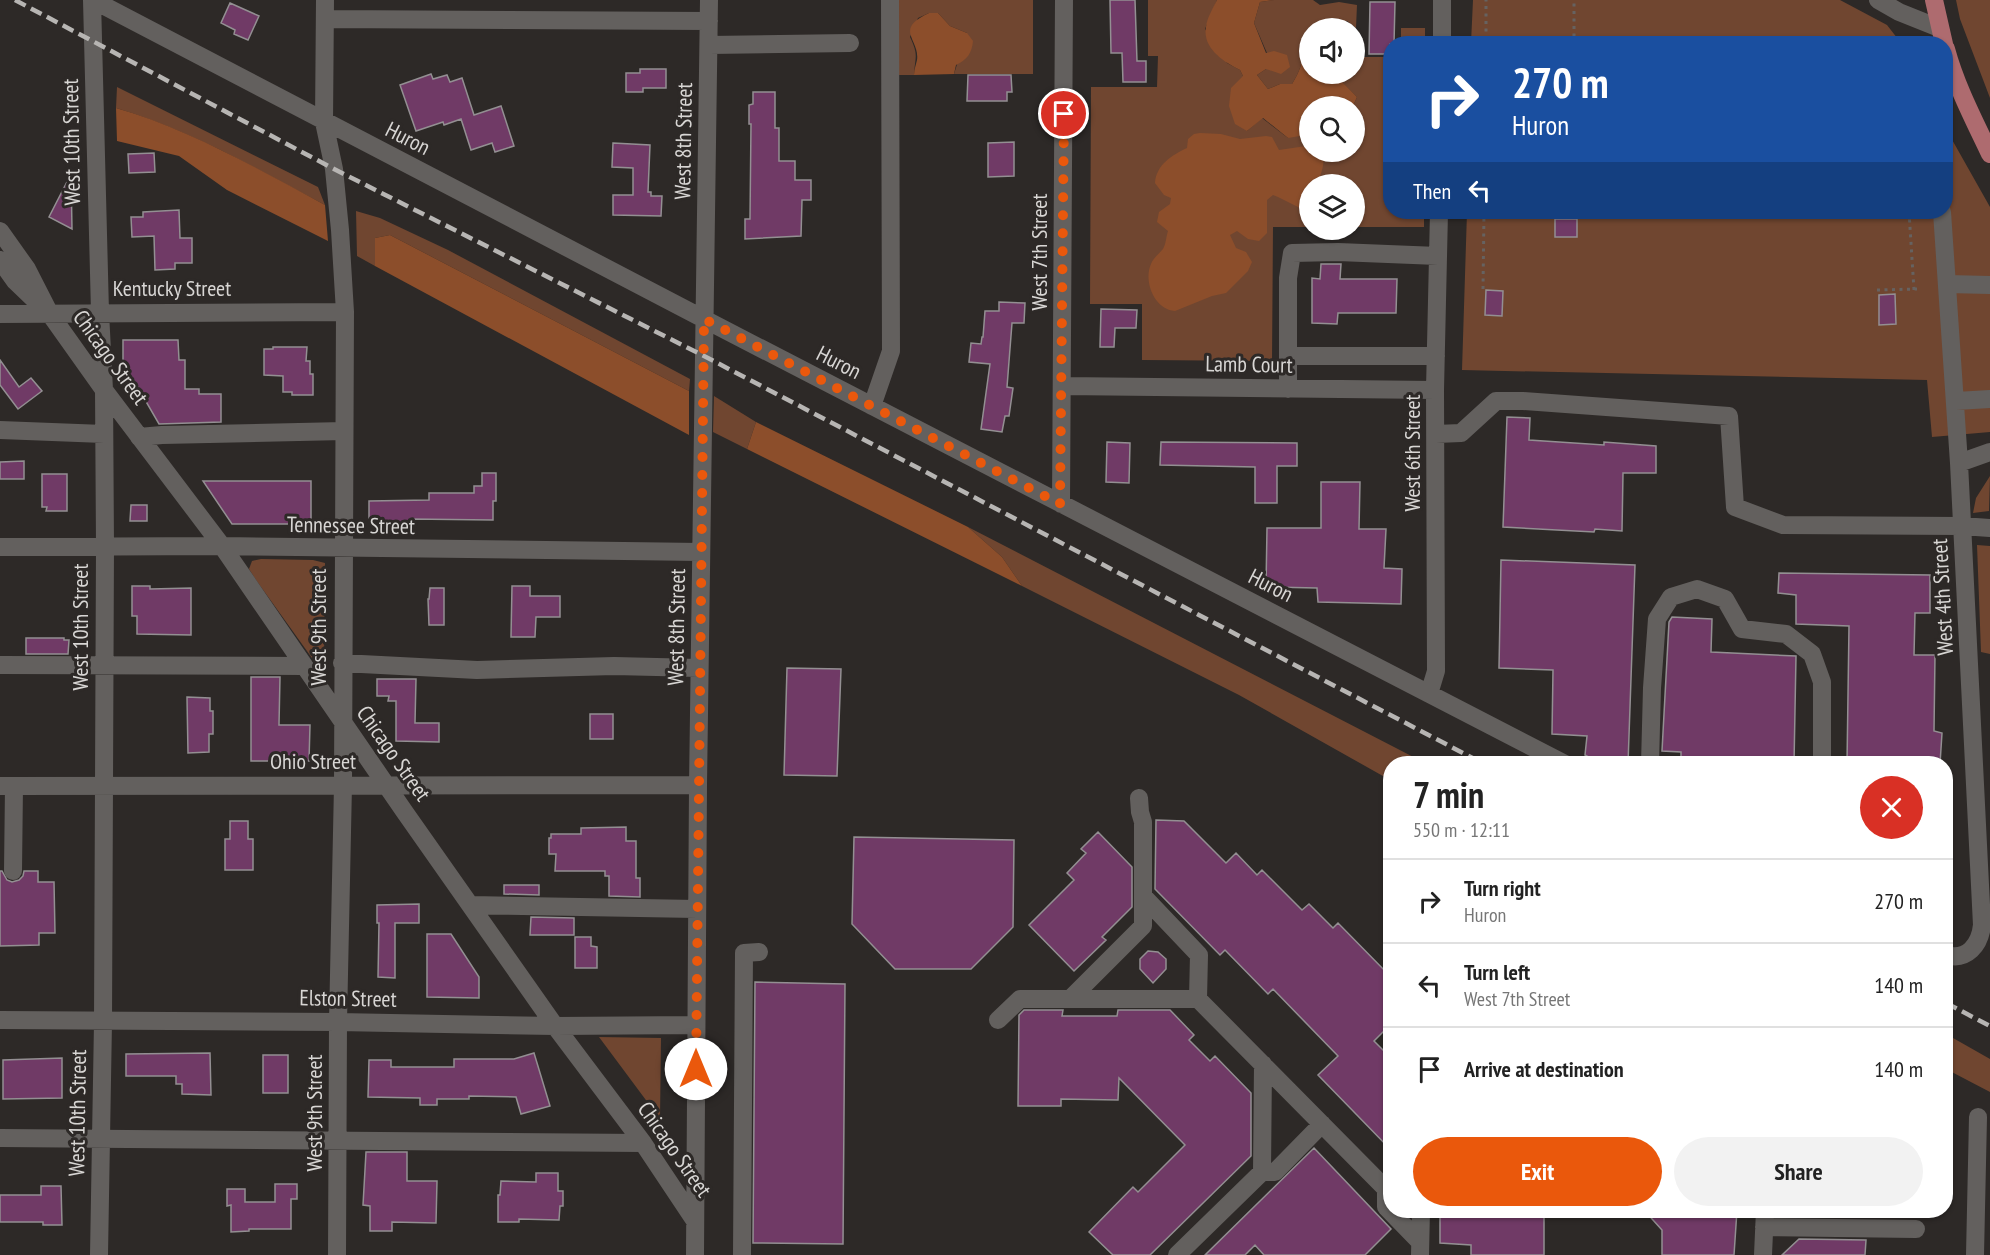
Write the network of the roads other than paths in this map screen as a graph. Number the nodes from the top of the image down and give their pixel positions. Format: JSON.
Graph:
{"nodes":[{"id":1,"x":92,"y":0,"type":"edge"},
{"id":2,"x":325,"y":0,"type":"edge"},
{"id":3,"x":710,"y":0,"type":"edge"},
{"id":4,"x":890,"y":0,"type":"edge"},
{"id":5,"x":1064,"y":0,"type":"edge"},
{"id":6,"x":1442,"y":0,"type":"edge"},
{"id":7,"x":1878,"y":0,"type":"edge"},
{"id":8,"x":1934,"y":0,"type":"edge"},
{"id":9,"x":325,"y":19,"type":"junction"},
{"id":10,"x":709,"y":21,"type":"junction"},
{"id":11,"x":1442,"y":36,"type":"edge"},
{"id":12,"x":1942,"y":36,"type":"edge"},
{"id":13,"x":850,"y":43,"type":"dead end"},
{"id":14,"x":709,"y":45,"type":"junction"},
{"id":15,"x":1953,"y":73,"type":"edge"},
{"id":16,"x":324,"y":122,"type":"junction"},
{"id":17,"x":1990,"y":154,"type":"edge"},
{"id":18,"x":1439,"y":219,"type":"edge"},
{"id":19,"x":1942,"y":219,"type":"edge"},
{"id":20,"x":0,"y":231,"type":"edge"},
{"id":21,"x":1438,"y":256,"type":"junction"},
{"id":22,"x":0,"y":260,"type":"edge"},
{"id":23,"x":1947,"y":284,"type":"junction"},
{"id":24,"x":1990,"y":285,"type":"edge"},
{"id":25,"x":100,"y":312,"type":"junction"},
{"id":26,"x":345,"y":312,"type":"junction"},
{"id":27,"x":0,"y":314,"type":"edge"},
{"id":28,"x":50,"y":314,"type":"junction"},
{"id":29,"x":704,"y":319,"type":"junction"},
{"id":30,"x":1288,"y":356,"type":"junction"},
{"id":31,"x":1436,"y":356,"type":"junction"},
{"id":32,"x":1063,"y":386,"type":"junction"},
{"id":33,"x":1288,"y":389,"type":"junction"},
{"id":34,"x":104,"y":390,"type":"junction"},
{"id":35,"x":1436,"y":390,"type":"junction"},
{"id":36,"x":1990,"y":399,"type":"edge"},
{"id":37,"x":872,"y":406,"type":"junction"},
{"id":38,"x":1956,"y":407,"type":"junction"},
{"id":39,"x":0,"y":430,"type":"edge"},
{"id":40,"x":344,"y":430,"type":"junction"},
{"id":41,"x":104,"y":434,"type":"junction"},
{"id":42,"x":1436,"y":434,"type":"junction"},
{"id":43,"x":139,"y":437,"type":"junction"},
{"id":44,"x":1990,"y":452,"type":"edge"},
{"id":45,"x":1959,"y":463,"type":"junction"},
{"id":46,"x":1060,"y":504,"type":"junction"},
{"id":47,"x":1962,"y":526,"type":"junction"},
{"id":48,"x":1990,"y":528,"type":"edge"},
{"id":49,"x":105,"y":546,"type":"junction"},
{"id":50,"x":222,"y":546,"type":"junction"},
{"id":51,"x":0,"y":547,"type":"edge"},
{"id":52,"x":343,"y":549,"type":"junction"},
{"id":53,"x":701,"y":552,"type":"junction"},
{"id":54,"x":342,"y":663,"type":"junction"},
{"id":55,"x":0,"y":665,"type":"edge"},
{"id":56,"x":104,"y":666,"type":"junction"},
{"id":57,"x":304,"y":666,"type":"junction"},
{"id":58,"x":699,"y":668,"type":"junction"},
{"id":59,"x":1429,"y":694,"type":"junction"},
{"id":60,"x":342,"y":721,"type":"junction"},
{"id":61,"x":1549,"y":756,"type":"edge"},
{"id":62,"x":1650,"y":756,"type":"edge"},
{"id":63,"x":1822,"y":756,"type":"edge"},
{"id":64,"x":343,"y":785,"type":"junction"},
{"id":65,"x":386,"y":785,"type":"junction"},
{"id":66,"x":698,"y":785,"type":"junction"},
{"id":67,"x":7,"y":786,"type":"edge"},
{"id":68,"x":103,"y":786,"type":"junction"},
{"id":69,"x":1139,"y":798,"type":"dead end"},
{"id":70,"x":13,"y":871,"type":"dead end"},
{"id":71,"x":1143,"y":896,"type":"junction"},
{"id":72,"x":471,"y":905,"type":"junction"},
{"id":73,"x":697,"y":909,"type":"junction"},
{"id":74,"x":1985,"y":938,"type":"edge"},
{"id":75,"x":759,"y":952,"type":"dead end"},
{"id":76,"x":1953,"y":957,"type":"edge"},
{"id":77,"x":1070,"y":999,"type":"junction"},
{"id":78,"x":1198,"y":999,"type":"junction"},
{"id":79,"x":0,"y":1020,"type":"edge"},
{"id":80,"x":998,"y":1020,"type":"dead end"},
{"id":81,"x":103,"y":1022,"type":"junction"},
{"id":82,"x":338,"y":1022,"type":"junction"},
{"id":83,"x":696,"y":1025,"type":"junction"},
{"id":84,"x":555,"y":1026,"type":"junction"},
{"id":85,"x":1263,"y":1064,"type":"junction"},
{"id":86,"x":1978,"y":1117,"type":"dead end"},
{"id":87,"x":1322,"y":1124,"type":"junction"},
{"id":88,"x":0,"y":1138,"type":"edge"},
{"id":89,"x":101,"y":1139,"type":"junction"},
{"id":90,"x":338,"y":1141,"type":"junction"},
{"id":91,"x":643,"y":1143,"type":"junction"},
{"id":92,"x":1262,"y":1172,"type":"junction"},
{"id":93,"x":1383,"y":1182,"type":"edge"},
{"id":94,"x":1395,"y":1218,"type":"edge"},
{"id":95,"x":1421,"y":1218,"type":"edge"},
{"id":96,"x":1764,"y":1219,"type":"edge"},
{"id":97,"x":695,"y":1221,"type":"junction"},
{"id":98,"x":1916,"y":1229,"type":"dead end"},
{"id":99,"x":1420,"y":1249,"type":"edge"},
{"id":100,"x":99,"y":1255,"type":"edge"},
{"id":101,"x":337,"y":1255,"type":"edge"},
{"id":102,"x":695,"y":1255,"type":"edge"},
{"id":103,"x":742,"y":1255,"type":"edge"},
{"id":104,"x":1177,"y":1255,"type":"edge"},
{"id":105,"x":1763,"y":1255,"type":"edge"},
{"id":106,"x":1975,"y":1255,"type":"edge"}],
"edges":[{"from":1,"to":16,"type":"street","name":"Huron"},
{"from":1,"to":25,"type":"street","name":"West 10th Street"},
{"from":2,"to":9,"type":"street","name":"West 9th Street"},
{"from":3,"to":10,"type":"street","name":"West 8th Street"},
{"from":4,"to":37,"type":"street"},
{"from":5,"to":32,"type":"street","name":"West 7th Street"},
{"from":6,"to":11,"type":"street"},
{"from":7,"to":12,"type":"street"},
{"from":8,"to":12,"type":"main road"},
{"from":9,"to":10,"type":"street"},
{"from":9,"to":16,"type":"street","name":"West 9th Street"},
{"from":10,"to":14,"type":"street","name":"West 8th Street"},
{"from":13,"to":14,"type":"street"},
{"from":14,"to":29,"type":"street","name":"West 8th Street"},
{"from":15,"to":17,"type":"main road"},
{"from":16,"to":26,"type":"street","name":"West 9th Street"},
{"from":16,"to":29,"type":"street","name":"Huron"},
{"from":18,"to":21,"type":"street","name":"West 6th Street"},
{"from":19,"to":23,"type":"street","name":"West 4th Street"},
{"from":20,"to":28,"type":"street","name":"Chicago Street"},
{"from":21,"to":30,"type":"street"},
{"from":21,"to":31,"type":"street","name":"West 6th Street"},
{"from":22,"to":28,"type":"street","name":"Chicago Street"},
{"from":23,"to":24,"type":"street"},
{"from":23,"to":38,"type":"street","name":"West 4th Street"},
{"from":25,"to":26,"type":"street","name":"Kentucky Street"},
{"from":25,"to":28,"type":"street","name":"Kentucky Street"},
{"from":25,"to":34,"type":"street","name":"West 10th Street"},
{"from":26,"to":40,"type":"street","name":"West 9th Street"},
{"from":27,"to":28,"type":"street","name":"Kentucky Street"},
{"from":28,"to":34,"type":"street","name":"Chicago Street"},
{"from":29,"to":37,"type":"street","name":"Huron"},
{"from":29,"to":53,"type":"street","name":"West 8th Street"},
{"from":30,"to":31,"type":"street"},
{"from":30,"to":33,"type":"street"},
{"from":31,"to":35,"type":"street","name":"West 6th Street"},
{"from":32,"to":33,"type":"street","name":"Lamb Court"},
{"from":32,"to":46,"type":"street","name":"West 7th Street"},
{"from":33,"to":35,"type":"street","name":"Lamb Court"},
{"from":34,"to":41,"type":"street","name":"West 10th Street"},
{"from":34,"to":43,"type":"street","name":"Chicago Street"},
{"from":35,"to":42,"type":"street","name":"West 6th Street"},
{"from":36,"to":38,"type":"street"},
{"from":37,"to":46,"type":"street","name":"Huron"},
{"from":38,"to":45,"type":"street","name":"West 4th Street"},
{"from":39,"to":41,"type":"street"},
{"from":40,"to":43,"type":"street"},
{"from":40,"to":52,"type":"street","name":"West 9th Street"},
{"from":41,"to":49,"type":"street","name":"West 10th Street"},
{"from":42,"to":47,"type":"street"},
{"from":42,"to":59,"type":"street","name":"West 6th Street"},
{"from":43,"to":50,"type":"street","name":"Chicago Street"},
{"from":44,"to":45,"type":"street"},
{"from":45,"to":47,"type":"street","name":"West 4th Street"},
{"from":46,"to":59,"type":"street","name":"Huron"},
{"from":47,"to":48,"type":"street"},
{"from":47,"to":74,"type":"street","name":"West 4th Street"},
{"from":49,"to":50,"type":"street","name":"Tennessee Street"},
{"from":49,"to":51,"type":"street","name":"Tennessee Street"},
{"from":49,"to":56,"type":"street","name":"West 10th Street"},
{"from":50,"to":52,"type":"street","name":"Tennessee Street"},
{"from":50,"to":57,"type":"street","name":"Chicago Street"},
{"from":52,"to":53,"type":"street","name":"Tennessee Street"},
{"from":52,"to":54,"type":"street","name":"West 9th Street"},
{"from":53,"to":58,"type":"street","name":"West 8th Street"},
{"from":54,"to":58,"type":"street"},
{"from":54,"to":60,"type":"street","name":"West 9th Street"},
{"from":55,"to":56,"type":"street"},
{"from":56,"to":57,"type":"street"},
{"from":56,"to":68,"type":"street","name":"West 10th Street"},
{"from":57,"to":60,"type":"street","name":"Chicago Street"},
{"from":58,"to":66,"type":"street","name":"West 8th Street"},
{"from":59,"to":61,"type":"street","name":"Huron"},
{"from":60,"to":64,"type":"street","name":"West 9th Street"},
{"from":60,"to":65,"type":"street","name":"Chicago Street"},
{"from":62,"to":63,"type":"street"},
{"from":64,"to":65,"type":"street","name":"Ohio Street"},
{"from":64,"to":68,"type":"street","name":"Ohio Street"},
{"from":64,"to":82,"type":"street","name":"West 9th Street"},
{"from":65,"to":66,"type":"street","name":"Ohio Street"},
{"from":65,"to":72,"type":"street","name":"Chicago Street"},
{"from":66,"to":73,"type":"street","name":"West 8th Street"},
{"from":67,"to":68,"type":"street","name":"Ohio Street"},
{"from":67,"to":70,"type":"street"},
{"from":68,"to":81,"type":"street","name":"West 10th Street"},
{"from":69,"to":71,"type":"street"},
{"from":71,"to":77,"type":"street"},
{"from":71,"to":78,"type":"street"},
{"from":72,"to":73,"type":"street"},
{"from":72,"to":84,"type":"street","name":"Chicago Street"},
{"from":73,"to":83,"type":"street","name":"West 8th Street"},
{"from":74,"to":76,"type":"street","name":"West 4th Street"},
{"from":75,"to":103,"type":"street"},
{"from":77,"to":78,"type":"street"},
{"from":77,"to":80,"type":"street"},
{"from":78,"to":85,"type":"street"},
{"from":79,"to":81,"type":"street","name":"Elston Street"},
{"from":81,"to":82,"type":"street","name":"Elston Street"},
{"from":81,"to":89,"type":"street","name":"West 10th Street"},
{"from":82,"to":84,"type":"street","name":"Elston Street"},
{"from":82,"to":90,"type":"street","name":"West 9th Street"},
{"from":83,"to":84,"type":"street","name":"Elston Street"},
{"from":83,"to":97,"type":"street","name":"West 8th Street"},
{"from":84,"to":91,"type":"street","name":"Chicago Street"},
{"from":85,"to":87,"type":"street"},
{"from":85,"to":92,"type":"street"},
{"from":86,"to":106,"type":"street"},
{"from":87,"to":92,"type":"street"},
{"from":87,"to":93,"type":"street"},
{"from":88,"to":89,"type":"street"},
{"from":89,"to":90,"type":"street"},
{"from":89,"to":100,"type":"street","name":"West 10th Street"},
{"from":90,"to":91,"type":"street"},
{"from":90,"to":101,"type":"street","name":"West 9th Street"},
{"from":91,"to":97,"type":"street","name":"Chicago Street"},
{"from":92,"to":104,"type":"street"},
{"from":94,"to":99,"type":"street"},
{"from":95,"to":99,"type":"street"},
{"from":96,"to":98,"type":"street"},
{"from":96,"to":105,"type":"street"},
{"from":97,"to":102,"type":"street","name":"West 8th Street"}]}
